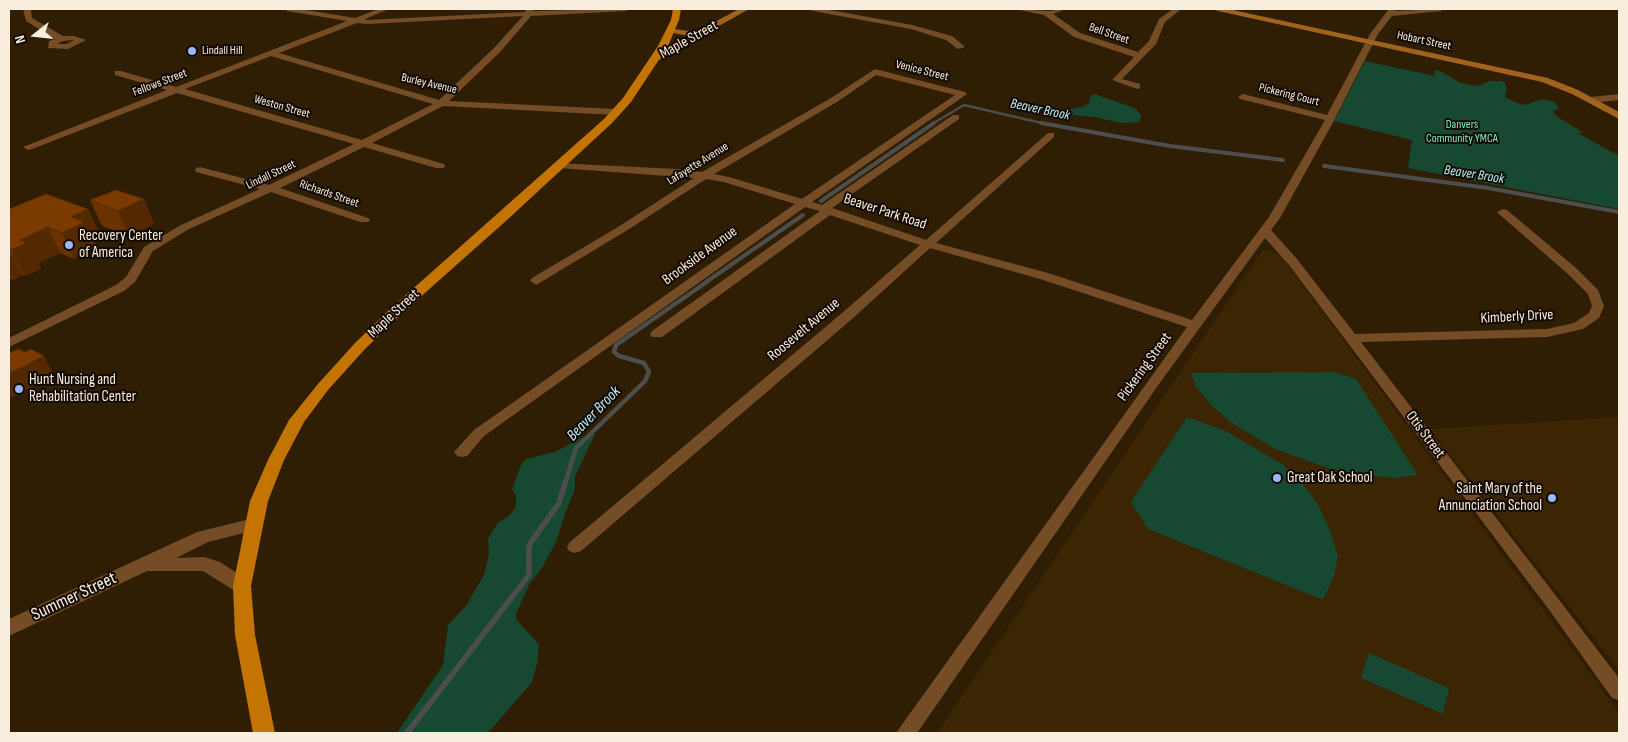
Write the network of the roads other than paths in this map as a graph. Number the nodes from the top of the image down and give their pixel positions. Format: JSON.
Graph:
{"nodes":[{"id":1,"x":27,"y":9,"type":"edge"},
{"id":2,"x":288,"y":9,"type":"edge"},
{"id":3,"x":385,"y":9,"type":"edge"},
{"id":4,"x":626,"y":9,"type":"edge"},
{"id":5,"x":677,"y":9,"type":"edge"},
{"id":6,"x":745,"y":9,"type":"edge"},
{"id":7,"x":813,"y":9,"type":"edge"},
{"id":8,"x":1019,"y":9,"type":"edge"},
{"id":9,"x":1060,"y":9,"type":"edge"},
{"id":10,"x":1177,"y":9,"type":"edge"},
{"id":11,"x":1218,"y":9,"type":"edge"},
{"id":12,"x":1441,"y":9,"type":"edge"},
{"id":13,"x":529,"y":11,"type":"edge"},
{"id":14,"x":1391,"y":11,"type":"edge"},
{"id":15,"x":1046,"y":13,"type":"junction"},
{"id":16,"x":353,"y":21,"type":"junction"},
{"id":17,"x":671,"y":30,"type":"junction"},
{"id":18,"x":698,"y":35,"type":"junction"},
{"id":19,"x":61,"y":39,"type":"dead end"},
{"id":20,"x":1369,"y":42,"type":"junction"},
{"id":21,"x":961,"y":47,"type":"dead end"},
{"id":22,"x":270,"y":53,"type":"junction"},
{"id":23,"x":1141,"y":56,"type":"junction"},
{"id":24,"x":654,"y":59,"type":"junction"},
{"id":25,"x":875,"y":72,"type":"joint"},
{"id":26,"x":118,"y":73,"type":"dead end"},
{"id":27,"x":1137,"y":86,"type":"dead end"},
{"id":28,"x":177,"y":90,"type":"junction"},
{"id":29,"x":962,"y":94,"type":"joint"},
{"id":30,"x":1243,"y":97,"type":"dead end"},
{"id":31,"x":1619,"y":97,"type":"edge"},
{"id":32,"x":1591,"y":100,"type":"junction"},
{"id":33,"x":441,"y":103,"type":"junction"},
{"id":34,"x":616,"y":112,"type":"junction"},
{"id":35,"x":956,"y":116,"type":"dead end"},
{"id":36,"x":1619,"y":116,"type":"edge"},
{"id":37,"x":1330,"y":118,"type":"junction"},
{"id":38,"x":1051,"y":135,"type":"dead end"},
{"id":39,"x":363,"y":144,"type":"junction"},
{"id":40,"x":28,"y":147,"type":"dead end"},
{"id":41,"x":440,"y":166,"type":"dead end"},
{"id":42,"x":559,"y":166,"type":"junction"},
{"id":43,"x":200,"y":170,"type":"dead end"},
{"id":44,"x":705,"y":175,"type":"junction"},
{"id":45,"x":271,"y":189,"type":"junction"},
{"id":46,"x":804,"y":202,"type":"junction"},
{"id":47,"x":826,"y":210,"type":"junction"},
{"id":48,"x":1503,"y":212,"type":"dead end"},
{"id":49,"x":364,"y":220,"type":"dead end"},
{"id":50,"x":1265,"y":231,"type":"junction"},
{"id":51,"x":928,"y":244,"type":"junction"},
{"id":52,"x":1251,"y":250,"type":"junction"},
{"id":53,"x":1283,"y":251,"type":"junction"},
{"id":54,"x":536,"y":281,"type":"dead end"},
{"id":55,"x":1195,"y":325,"type":"junction"},
{"id":56,"x":657,"y":334,"type":"dead end"},
{"id":57,"x":1351,"y":338,"type":"junction"},
{"id":58,"x":9,"y":344,"type":"edge"},
{"id":59,"x":462,"y":452,"type":"dead end"},
{"id":60,"x":254,"y":524,"type":"junction"},
{"id":61,"x":575,"y":547,"type":"dead end"},
{"id":62,"x":138,"y":566,"type":"junction"},
{"id":63,"x":242,"y":586,"type":"junction"},
{"id":64,"x":9,"y":628,"type":"edge"},
{"id":65,"x":1619,"y":692,"type":"edge"},
{"id":66,"x":264,"y":733,"type":"edge"},
{"id":67,"x":906,"y":733,"type":"edge"}],
"edges":[{"from":1,"to":19,"type":"street"},
{"from":2,"to":16,"type":"street"},
{"from":3,"to":16,"type":"street","name":"Fellows Street"},
{"from":4,"to":13,"type":"street"},
{"from":5,"to":17,"type":"main road"},
{"from":6,"to":18,"type":"main road","name":"Maple Street"},
{"from":7,"to":21,"type":"street"},
{"from":8,"to":15,"type":"street"},
{"from":9,"to":15,"type":"street"},
{"from":10,"to":23,"type":"street"},
{"from":11,"to":20,"type":"main road","name":"Hobart Street"},
{"from":12,"to":14,"type":"street"},
{"from":13,"to":16,"type":"street"},
{"from":13,"to":33,"type":"street","name":"Lindall Street"},
{"from":14,"to":20,"type":"street","name":"Pickering Street"},
{"from":15,"to":23,"type":"street","name":"Bell Street"},
{"from":16,"to":22,"type":"street","name":"Fellows Street"},
{"from":17,"to":18,"type":"main road"},
{"from":17,"to":24,"type":"main road"},
{"from":18,"to":24,"type":"main road","name":"Maple Street"},
{"from":20,"to":32,"type":"main road","name":"Hobart Street"},
{"from":20,"to":37,"type":"street","name":"Pickering Street"},
{"from":22,"to":28,"type":"street","name":"Fellows Street"},
{"from":22,"to":33,"type":"street","name":"Burley Avenue"},
{"from":23,"to":27,"type":"street"},
{"from":24,"to":34,"type":"main road","name":"Maple Street"},
{"from":25,"to":29,"type":"street","name":"Venice Street"},
{"from":25,"to":44,"type":"street","name":"Lafayette Avenue"},
{"from":26,"to":28,"type":"street","name":"Weston Street"},
{"from":28,"to":39,"type":"street","name":"Weston Street"},
{"from":28,"to":40,"type":"street","name":"Fellows Street"},
{"from":29,"to":46,"type":"street","name":"Brookside Avenue"},
{"from":30,"to":37,"type":"street","name":"Pickering Court"},
{"from":31,"to":32,"type":"street"},
{"from":32,"to":36,"type":"main road","name":"Hobart Street"},
{"from":33,"to":34,"type":"street","name":"Burley Avenue"},
{"from":33,"to":39,"type":"street","name":"Lindall Street"},
{"from":34,"to":42,"type":"main road","name":"Maple Street"},
{"from":35,"to":47,"type":"street"},
{"from":37,"to":50,"type":"street","name":"Pickering Street"},
{"from":38,"to":51,"type":"street","name":"Roosevelt Avenue"},
{"from":39,"to":41,"type":"street","name":"Weston Street"},
{"from":39,"to":45,"type":"street","name":"Lindall Street"},
{"from":42,"to":44,"type":"street","name":"Beaver Park Road"},
{"from":42,"to":60,"type":"main road","name":"Maple Street"},
{"from":43,"to":45,"type":"street","name":"Richards Street"},
{"from":44,"to":46,"type":"street","name":"Beaver Park Road"},
{"from":44,"to":54,"type":"street","name":"Lafayette Avenue"},
{"from":45,"to":49,"type":"street","name":"Richards Street"},
{"from":45,"to":58,"type":"street","name":"Lindall Street"},
{"from":46,"to":47,"type":"street","name":"Beaver Park Road"},
{"from":46,"to":59,"type":"street","name":"Brookside Avenue"},
{"from":47,"to":51,"type":"street","name":"Beaver Park Road"},
{"from":47,"to":56,"type":"street"},
{"from":48,"to":57,"type":"street","name":"Kimberly Drive"},
{"from":50,"to":52,"type":"street","name":"Pickering Street"},
{"from":50,"to":53,"type":"street","name":"Otis Street"},
{"from":51,"to":55,"type":"street","name":"Beaver Park Road"},
{"from":51,"to":61,"type":"street","name":"Roosevelt Avenue"},
{"from":52,"to":53,"type":"street"},
{"from":52,"to":55,"type":"street","name":"Pickering Street"},
{"from":53,"to":57,"type":"street","name":"Otis Street"},
{"from":55,"to":67,"type":"street","name":"Pickering Street"},
{"from":57,"to":65,"type":"street","name":"Otis Street"},
{"from":60,"to":62,"type":"street","name":"Summer Street"},
{"from":60,"to":63,"type":"main road","name":"Maple Street"},
{"from":62,"to":63,"type":"street","name":"Summer Street"},
{"from":62,"to":64,"type":"street","name":"Summer Street"},
{"from":63,"to":66,"type":"main road","name":"Maple Street"}]}
